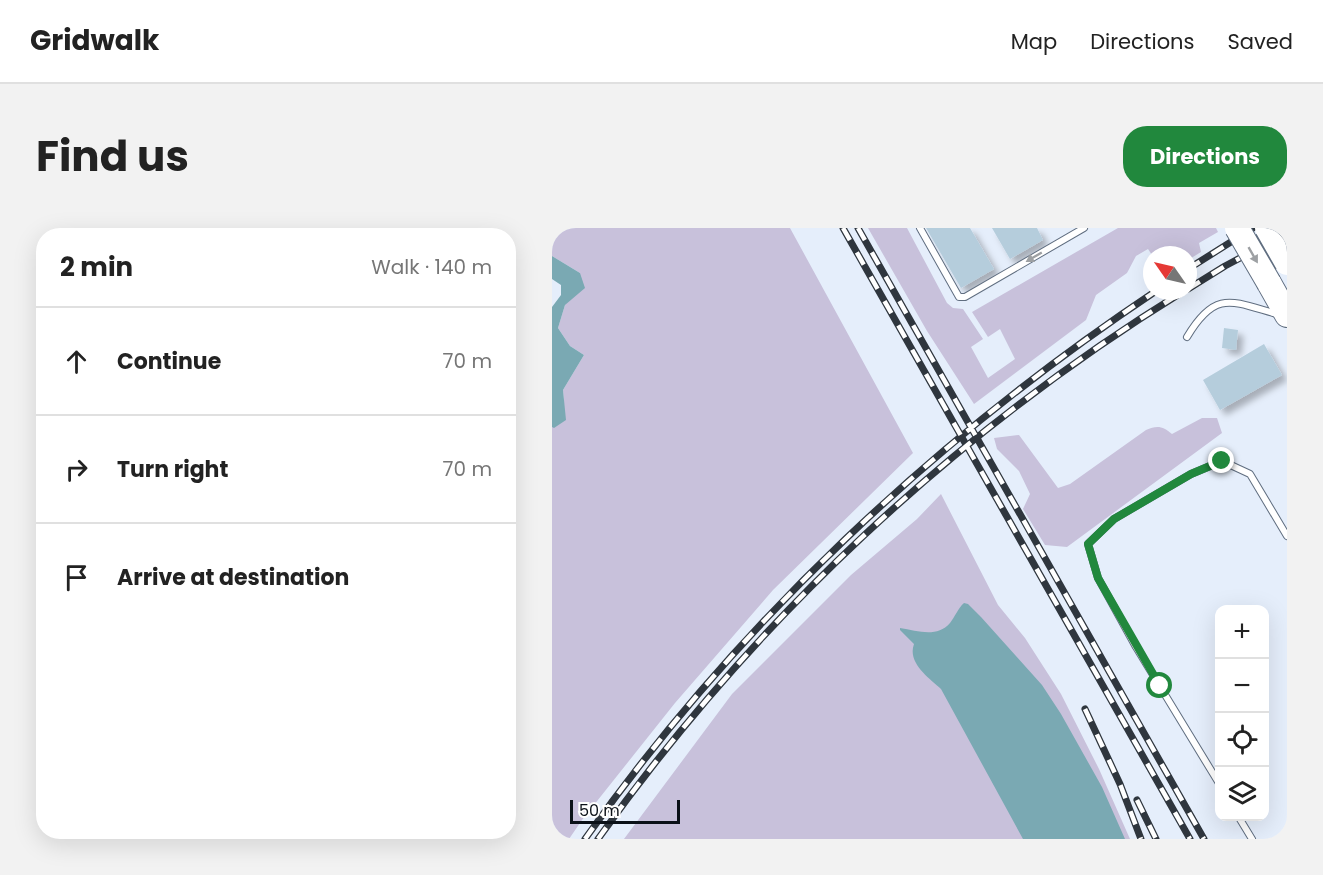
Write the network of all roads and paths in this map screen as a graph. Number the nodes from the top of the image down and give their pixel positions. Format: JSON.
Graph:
{"nodes":[{"id":1,"x":921,"y":228,"type":"edge"},
{"id":2,"x":1084,"y":228,"type":"edge"},
{"id":3,"x":1238,"y":228,"type":"edge"},
{"id":4,"x":1267,"y":228,"type":"edge"},
{"id":5,"x":1287,"y":263,"type":"edge"},
{"id":6,"x":1287,"y":316,"type":"edge"},
{"id":7,"x":1187,"y":337,"type":"dead end"},
{"id":8,"x":1287,"y":536,"type":"edge"},
{"id":9,"x":1215,"y":777,"type":"edge"},
{"id":10,"x":1241,"y":821,"type":"edge"},
{"id":11,"x":1252,"y":839,"type":"edge"}],
"edges":[{"from":2,"to":1,"type":"lane","one_way":true},
{"from":3,"to":6,"type":"highway","one_way":true,"bridge":true},
{"from":4,"to":5,"type":"highway","bridge":true},
{"from":6,"to":7,"type":"lane"},
{"from":8,"to":9,"type":"lane"},
{"from":10,"to":11,"type":"lane"}]}
